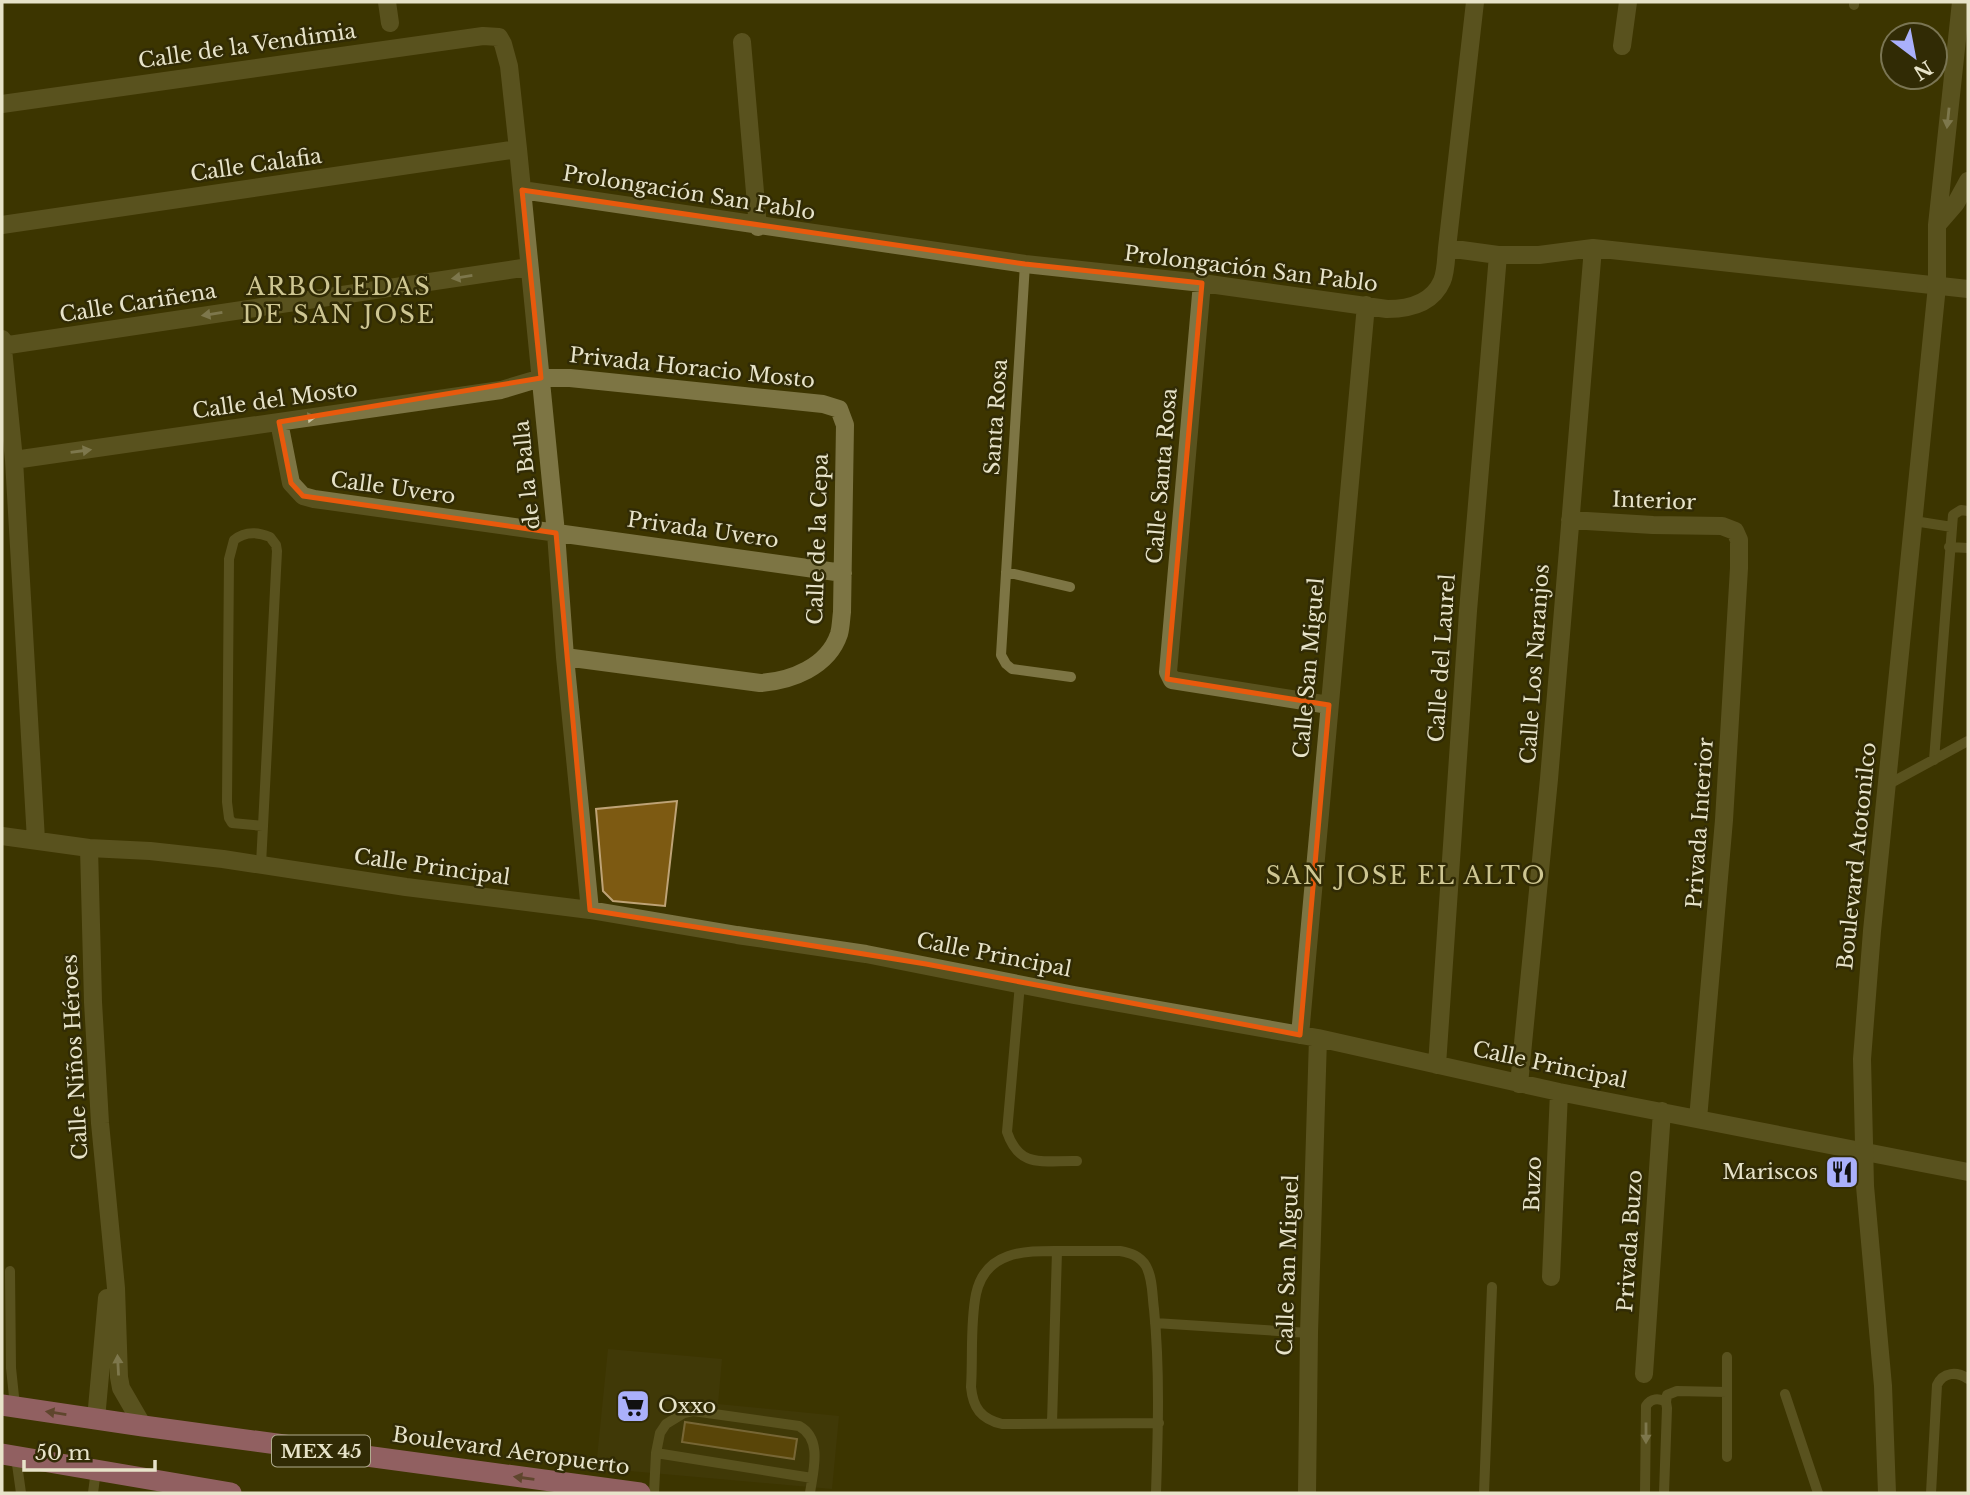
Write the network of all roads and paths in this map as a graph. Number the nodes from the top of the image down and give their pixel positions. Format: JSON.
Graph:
{"nodes":[{"id":1,"x":387,"y":2,"type":"edge"},
{"id":2,"x":1475,"y":2,"type":"edge"},
{"id":3,"x":1629,"y":2,"type":"edge"},
{"id":4,"x":1961,"y":2,"type":"edge"},
{"id":5,"x":390,"y":23,"type":"dead end"},
{"id":6,"x":499,"y":37,"type":"joint"},
{"id":7,"x":742,"y":42,"type":"dead end"},
{"id":8,"x":1622,"y":46,"type":"dead end"},
{"id":9,"x":2,"y":104,"type":"edge"},
{"id":10,"x":518,"y":149,"type":"junction"},
{"id":11,"x":1941,"y":189,"type":"junction"},
{"id":12,"x":1966,"y":189,"type":"edge"},
{"id":13,"x":522,"y":190,"type":"junction"},
{"id":14,"x":2,"y":225,"type":"edge"},
{"id":15,"x":1937,"y":225,"type":"junction"},
{"id":16,"x":758,"y":227,"type":"junction"},
{"id":17,"x":1447,"y":248,"type":"junction"},
{"id":18,"x":1593,"y":248,"type":"junction"},
{"id":19,"x":1498,"y":255,"type":"junction"},
{"id":20,"x":1026,"y":264,"type":"junction"},
{"id":21,"x":529,"y":267,"type":"junction"},
{"id":22,"x":1202,"y":284,"type":"junction"},
{"id":23,"x":1937,"y":286,"type":"junction"},
{"id":24,"x":1968,"y":289,"type":"edge"},
{"id":25,"x":1366,"y":305,"type":"junction"},
{"id":26,"x":2,"y":340,"type":"edge"},
{"id":27,"x":2,"y":346,"type":"edge"},
{"id":28,"x":541,"y":379,"type":"junction"},
{"id":29,"x":839,"y":409,"type":"joint"},
{"id":30,"x":279,"y":422,"type":"junction"},
{"id":31,"x":14,"y":460,"type":"junction"},
{"id":32,"x":1968,"y":511,"type":"edge"},
{"id":33,"x":1570,"y":520,"type":"junction"},
{"id":34,"x":1914,"y":521,"type":"junction"},
{"id":35,"x":1952,"y":527,"type":"junction"},
{"id":36,"x":1735,"y":531,"type":"joint"},
{"id":37,"x":556,"y":533,"type":"junction"},
{"id":38,"x":1949,"y":547,"type":"junction"},
{"id":39,"x":1968,"y":548,"type":"edge"},
{"id":40,"x":1006,"y":572,"type":"junction"},
{"id":41,"x":843,"y":573,"type":"junction"},
{"id":42,"x":1070,"y":587,"type":"dead end"},
{"id":43,"x":565,"y":657,"type":"junction"},
{"id":44,"x":1071,"y":677,"type":"dead end"},
{"id":45,"x":1329,"y":705,"type":"junction"},
{"id":46,"x":1968,"y":741,"type":"edge"},
{"id":47,"x":1934,"y":760,"type":"junction"},
{"id":48,"x":1887,"y":785,"type":"junction"},
{"id":49,"x":263,"y":826,"type":"junction"},
{"id":50,"x":2,"y":836,"type":"edge"},
{"id":51,"x":36,"y":840,"type":"junction"},
{"id":52,"x":89,"y":848,"type":"junction"},
{"id":53,"x":261,"y":864,"type":"junction"},
{"id":54,"x":590,"y":910,"type":"junction"},
{"id":55,"x":1020,"y":984,"type":"junction"},
{"id":56,"x":1300,"y":1035,"type":"junction"},
{"id":57,"x":1318,"y":1038,"type":"junction"},
{"id":58,"x":1437,"y":1065,"type":"junction"},
{"id":59,"x":1519,"y":1084,"type":"junction"},
{"id":60,"x":1559,"y":1093,"type":"junction"},
{"id":61,"x":1662,"y":1111,"type":"junction"},
{"id":62,"x":1698,"y":1119,"type":"junction"},
{"id":63,"x":1864,"y":1151,"type":"junction"},
{"id":64,"x":1077,"y":1161,"type":"dead end"},
{"id":65,"x":1968,"y":1172,"type":"edge"},
{"id":66,"x":1057,"y":1251,"type":"junction"},
{"id":67,"x":112,"y":1263,"type":"junction"},
{"id":68,"x":10,"y":1271,"type":"dead end"},
{"id":69,"x":1551,"y":1277,"type":"dead end"},
{"id":70,"x":1492,"y":1287,"type":"dead end"},
{"id":71,"x":1155,"y":1323,"type":"junction"},
{"id":72,"x":1309,"y":1333,"type":"junction"},
{"id":73,"x":1727,"y":1357,"type":"dead end"},
{"id":74,"x":1644,"y":1374,"type":"dead end"},
{"id":75,"x":1968,"y":1379,"type":"edge"},
{"id":76,"x":1727,"y":1392,"type":"junction"},
{"id":77,"x":1785,"y":1394,"type":"dead end"},
{"id":78,"x":1667,"y":1402,"type":"junction"},
{"id":79,"x":8,"y":1405,"type":"edge"},
{"id":80,"x":96,"y":1419,"type":"junction"},
{"id":81,"x":1052,"y":1423,"type":"junction"},
{"id":82,"x":1159,"y":1423,"type":"junction"},
{"id":83,"x":144,"y":1426,"type":"junction"},
{"id":84,"x":656,"y":1453,"type":"junction"},
{"id":85,"x":9,"y":1455,"type":"edge"},
{"id":86,"x":1727,"y":1457,"type":"dead end"},
{"id":87,"x":96,"y":1470,"type":"junction"},
{"id":88,"x":812,"y":1478,"type":"junction"},
{"id":89,"x":1645,"y":1489,"type":"edge"},
{"id":90,"x":1664,"y":1490,"type":"edge"},
{"id":91,"x":21,"y":1493,"type":"edge"},
{"id":92,"x":93,"y":1493,"type":"edge"},
{"id":93,"x":231,"y":1493,"type":"edge"},
{"id":94,"x":640,"y":1493,"type":"edge"},
{"id":95,"x":654,"y":1493,"type":"edge"},
{"id":96,"x":810,"y":1493,"type":"edge"},
{"id":97,"x":1156,"y":1493,"type":"edge"},
{"id":98,"x":1307,"y":1493,"type":"edge"},
{"id":99,"x":1484,"y":1493,"type":"edge"},
{"id":100,"x":1818,"y":1493,"type":"edge"},
{"id":101,"x":1887,"y":1493,"type":"edge"},
{"id":102,"x":1931,"y":1493,"type":"edge"}],
"edges":[{"from":1,"to":5,"type":"street"},
{"from":2,"to":17,"type":"street","name":"Prolongación San Pablo"},
{"from":3,"to":8,"type":"street"},
{"from":4,"to":11,"type":"street","name":"Boulevard Atotonilco","one_way":true},
{"from":6,"to":9,"type":"street","name":"Calle de la Vendimia"},
{"from":6,"to":10,"type":"street","name":"de la Balla"},
{"from":7,"to":16,"type":"street"},
{"from":10,"to":13,"type":"street","name":"de la Balla"},
{"from":10,"to":14,"type":"street","name":"Calle Calafia"},
{"from":11,"to":12,"type":"street"},
{"from":11,"to":15,"type":"street","name":"Boulevard Atotonilco"},
{"from":12,"to":15,"type":"street"},
{"from":13,"to":16,"type":"street","name":"Prolongación San Pablo"},
{"from":13,"to":21,"type":"street","name":"de la Balla"},
{"from":15,"to":23,"type":"street","name":"Boulevard Atotonilco"},
{"from":16,"to":20,"type":"street","name":"Prolongación San Pablo"},
{"from":17,"to":19,"type":"street"},
{"from":17,"to":25,"type":"street","name":"Prolongación San Pablo"},
{"from":18,"to":19,"type":"street"},
{"from":18,"to":23,"type":"street"},
{"from":18,"to":33,"type":"street","name":"Calle Los Naranjos"},
{"from":19,"to":58,"type":"street","name":"Calle del Laurel"},
{"from":20,"to":22,"type":"street","name":"Prolongación San Pablo"},
{"from":20,"to":40,"type":"lane","name":"Santa Rosa"},
{"from":21,"to":27,"type":"street","name":"Calle Cariñena","one_way":true},
{"from":21,"to":28,"type":"street","name":"de la Balla"},
{"from":22,"to":25,"type":"street","name":"Prolongación San Pablo"},
{"from":22,"to":45,"type":"street","name":"Calle Santa Rosa"},
{"from":23,"to":24,"type":"street"},
{"from":23,"to":34,"type":"street","name":"Boulevard Atotonilco"},
{"from":25,"to":45,"type":"street","name":"Calle San Miguel"},
{"from":26,"to":27,"type":"street"},
{"from":27,"to":31,"type":"street"},
{"from":28,"to":29,"type":"street","name":"Privada Horacio Mosto"},
{"from":30,"to":28,"type":"street","name":"Calle del Mosto","one_way":true},
{"from":28,"to":37,"type":"street","name":"de la Balla"},
{"from":29,"to":41,"type":"street","name":"Calle de la Cepa"},
{"from":31,"to":30,"type":"street","name":"Calle del Mosto","one_way":true},
{"from":30,"to":37,"type":"street","name":"Calle Uvero"},
{"from":31,"to":51,"type":"street"},
{"from":32,"to":35,"type":"lane"},
{"from":33,"to":36,"type":"street","name":"Interior"},
{"from":33,"to":59,"type":"street","name":"Calle Los Naranjos"},
{"from":34,"to":35,"type":"lane"},
{"from":34,"to":48,"type":"street","name":"Boulevard Atotonilco"},
{"from":35,"to":38,"type":"lane"},
{"from":36,"to":62,"type":"street","name":"Privada Interior"},
{"from":37,"to":41,"type":"street","name":"Privada Uvero"},
{"from":37,"to":43,"type":"street","name":"de la Balla"},
{"from":38,"to":39,"type":"lane"},
{"from":38,"to":47,"type":"lane"},
{"from":40,"to":42,"type":"lane"},
{"from":40,"to":44,"type":"lane","name":"Santa Rosa"},
{"from":41,"to":43,"type":"street","name":"Calle de la Cepa"},
{"from":43,"to":54,"type":"street","name":"de la Balla"},
{"from":45,"to":56,"type":"street","name":"Calle San Miguel"},
{"from":46,"to":47,"type":"lane"},
{"from":47,"to":48,"type":"lane"},
{"from":48,"to":63,"type":"street","name":"Boulevard Atotonilco"},
{"from":49,"to":49,"type":"lane"},
{"from":49,"to":53,"type":"lane"},
{"from":50,"to":51,"type":"street","name":"Calle Principal"},
{"from":51,"to":52,"type":"street","name":"Calle Principal"},
{"from":52,"to":53,"type":"street","name":"Calle Principal"},
{"from":52,"to":67,"type":"street","name":"Calle Niños Héroes"},
{"from":53,"to":54,"type":"street","name":"Calle Principal"},
{"from":54,"to":55,"type":"street","name":"Calle Principal"},
{"from":55,"to":56,"type":"street","name":"Calle Principal"},
{"from":55,"to":64,"type":"lane"},
{"from":56,"to":57,"type":"street","name":"Calle Principal"},
{"from":57,"to":58,"type":"street","name":"Calle Principal"},
{"from":57,"to":72,"type":"street","name":"Calle San Miguel"},
{"from":58,"to":59,"type":"street","name":"Calle Principal"},
{"from":59,"to":60,"type":"street","name":"Calle Principal"},
{"from":60,"to":61,"type":"street","name":"Calle Principal"},
{"from":60,"to":69,"type":"street","name":"Buzo"},
{"from":61,"to":62,"type":"street","name":"Calle Principal"},
{"from":61,"to":74,"type":"street","name":"Privada Buzo"},
{"from":62,"to":63,"type":"street","name":"Calle Principal"},
{"from":63,"to":65,"type":"street","name":"Calle Principal"},
{"from":63,"to":101,"type":"street","name":"Boulevard Atotonilco"},
{"from":66,"to":71,"type":"lane"},
{"from":66,"to":81,"type":"lane"},
{"from":66,"to":81,"type":"lane"},
{"from":67,"to":80,"type":"street","name":"Calle Niños Héroes"},
{"from":83,"to":67,"type":"street","name":"Calle Niños Héroes","one_way":true},
{"from":68,"to":79,"type":"lane"},
{"from":70,"to":99,"type":"lane"},
{"from":71,"to":72,"type":"lane"},
{"from":71,"to":82,"type":"lane"},
{"from":72,"to":98,"type":"street","name":"Calle San Miguel"},
{"from":73,"to":76,"type":"lane"},
{"from":75,"to":102,"type":"lane"},
{"from":76,"to":78,"type":"lane"},
{"from":76,"to":86,"type":"lane"},
{"from":77,"to":100,"type":"lane"},
{"from":78,"to":89,"type":"lane","one_way":true},
{"from":78,"to":90,"type":"lane"},
{"from":80,"to":79,"type":"highway","name":"Boulevard Aeropuerto","number":"MEX 45","one_way":true},
{"from":80,"to":83,"type":"highway","name":"Boulevard Aeropuerto","number":"MEX 45"},
{"from":81,"to":82,"type":"lane"},
{"from":82,"to":97,"type":"lane"},
{"from":94,"to":83,"type":"highway","name":"Boulevard Aeropuerto","number":"MEX 45","one_way":true},
{"from":84,"to":88,"type":"lane"},
{"from":84,"to":88,"type":"lane"},
{"from":84,"to":95,"type":"lane"},
{"from":85,"to":87,"type":"highway"},
{"from":85,"to":91,"type":"lane"},
{"from":87,"to":92,"type":"lane"},
{"from":87,"to":93,"type":"highway"},
{"from":88,"to":96,"type":"lane"},
{"from":89,"to":90,"type":"lane"}]}
